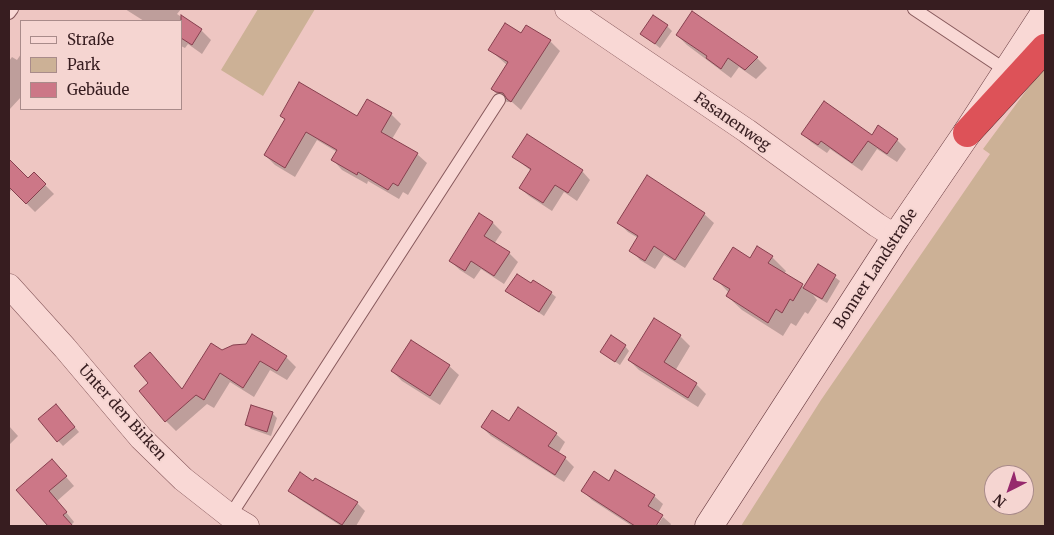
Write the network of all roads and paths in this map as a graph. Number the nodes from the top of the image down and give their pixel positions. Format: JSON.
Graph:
{"nodes":[{"id":1,"x":12,"y":9,"type":"edge"},
{"id":2,"x":567,"y":9,"type":"edge"},
{"id":3,"x":914,"y":9,"type":"edge"},
{"id":4,"x":9,"y":13,"type":"edge"},
{"id":5,"x":1045,"y":13,"type":"edge"},
{"id":6,"x":1045,"y":48,"type":"edge"},
{"id":7,"x":1007,"y":71,"type":"junction"},
{"id":8,"x":499,"y":100,"type":"dead end"},
{"id":9,"x":967,"y":132,"type":"junction"},
{"id":10,"x":896,"y":237,"type":"junction"},
{"id":11,"x":9,"y":286,"type":"edge"},
{"id":12,"x":233,"y":523,"type":"edge"},
{"id":13,"x":709,"y":526,"type":"edge"}],
"edges":[{"from":1,"to":4,"type":"lane"},
{"from":2,"to":10,"type":"street","name":"Fasanenweg"},
{"from":3,"to":7,"type":"lane"},
{"from":5,"to":7,"type":"main road","name":"Bonner Landstraße"},
{"from":6,"to":9,"type":"highway"},
{"from":7,"to":9,"type":"main road","name":"Bonner Landstraße"},
{"from":8,"to":12,"type":"lane"},
{"from":9,"to":10,"type":"main road","name":"Bonner Landstraße"},
{"from":10,"to":13,"type":"main road","name":"Bonner Landstraße"},
{"from":11,"to":12,"type":"street","name":"Unter den Birken"}]}
